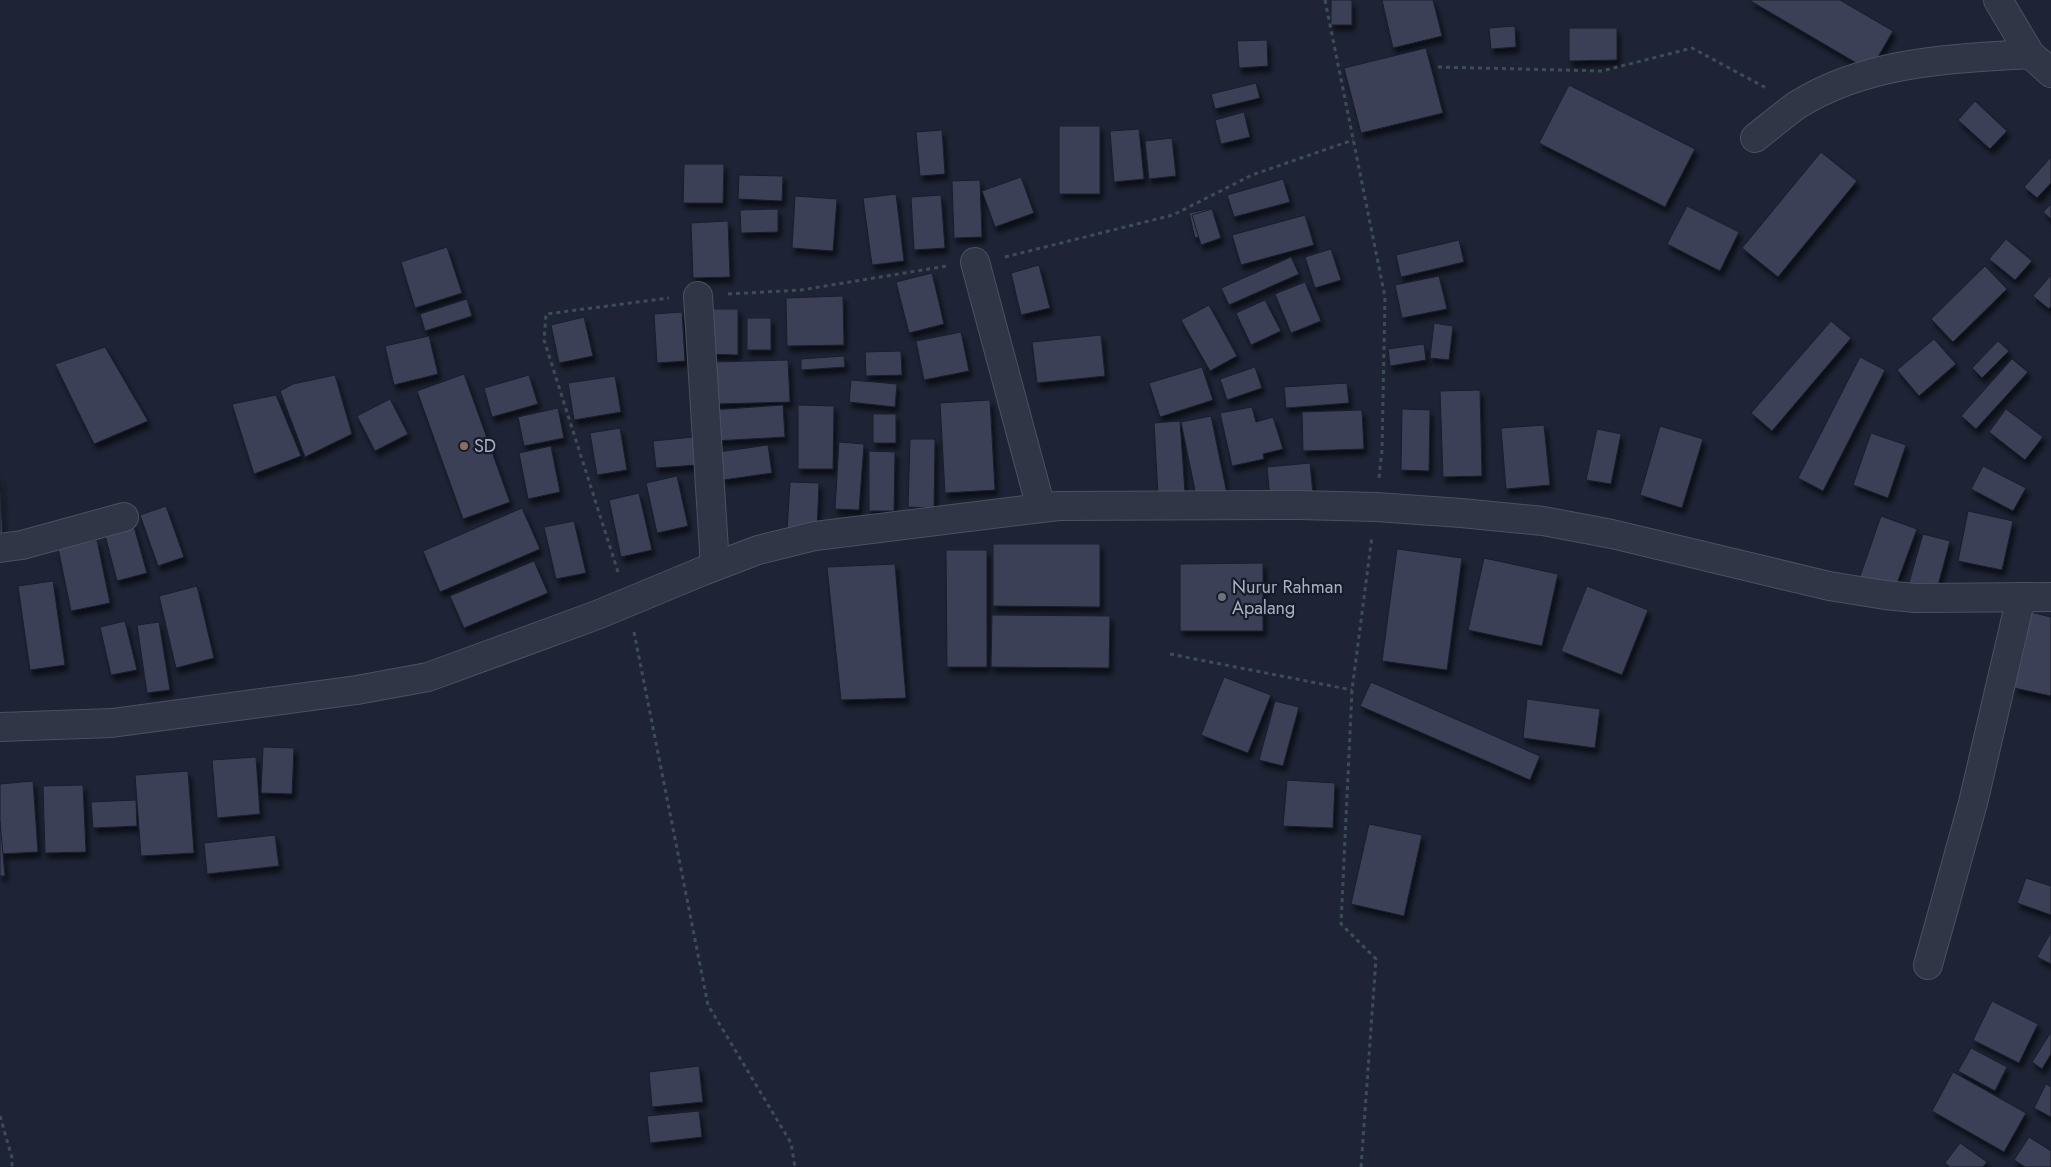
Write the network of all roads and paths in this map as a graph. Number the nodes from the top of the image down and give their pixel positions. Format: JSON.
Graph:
{"nodes":[{"id":1,"x":1324,"y":0,"type":"edge"},
{"id":2,"x":1998,"y":0,"type":"edge"},
{"id":3,"x":2030,"y":54,"type":"junction"},
{"id":4,"x":1438,"y":67,"type":"dead end"},
{"id":5,"x":2051,"y":73,"type":"edge"},
{"id":6,"x":1798,"y":105,"type":"junction"},
{"id":7,"x":1755,"y":138,"type":"dead end"},
{"id":8,"x":1353,"y":140,"type":"junction"},
{"id":9,"x":975,"y":262,"type":"junction"},
{"id":10,"x":698,"y":296,"type":"junction"},
{"id":11,"x":1376,"y":507,"type":"junction"},
{"id":12,"x":1041,"y":508,"type":"junction"},
{"id":13,"x":124,"y":517,"type":"dead end"},
{"id":14,"x":0,"y":548,"type":"edge"},
{"id":15,"x":715,"y":566,"type":"junction"},
{"id":16,"x":2021,"y":597,"type":"junction"},
{"id":17,"x":2051,"y":597,"type":"edge"},
{"id":18,"x":628,"y":603,"type":"junction"},
{"id":19,"x":1170,"y":654,"type":"dead end"},
{"id":20,"x":1352,"y":690,"type":"junction"},
{"id":21,"x":0,"y":727,"type":"edge"},
{"id":22,"x":1928,"y":965,"type":"dead end"},
{"id":23,"x":0,"y":1116,"type":"edge"},
{"id":24,"x":12,"y":1167,"type":"edge"},
{"id":25,"x":794,"y":1167,"type":"edge"},
{"id":26,"x":1361,"y":1167,"type":"edge"}],
"edges":[{"from":1,"to":8,"type":"path"},
{"from":2,"to":3,"type":"street"},
{"from":3,"to":5,"type":"street"},
{"from":3,"to":6,"type":"street"},
{"from":4,"to":6,"type":"path"},
{"from":6,"to":7,"type":"street"},
{"from":8,"to":9,"type":"path"},
{"from":8,"to":11,"type":"path"},
{"from":9,"to":10,"type":"path"},
{"from":9,"to":12,"type":"street"},
{"from":10,"to":15,"type":"street"},
{"from":10,"to":18,"type":"path"},
{"from":11,"to":12,"type":"street"},
{"from":11,"to":16,"type":"street"},
{"from":11,"to":20,"type":"path"},
{"from":12,"to":15,"type":"street"},
{"from":13,"to":14,"type":"street"},
{"from":15,"to":18,"type":"street"},
{"from":16,"to":17,"type":"street"},
{"from":16,"to":22,"type":"street"},
{"from":18,"to":21,"type":"street"},
{"from":18,"to":25,"type":"path"},
{"from":19,"to":20,"type":"path"},
{"from":20,"to":26,"type":"path"},
{"from":23,"to":24,"type":"path"}]}
